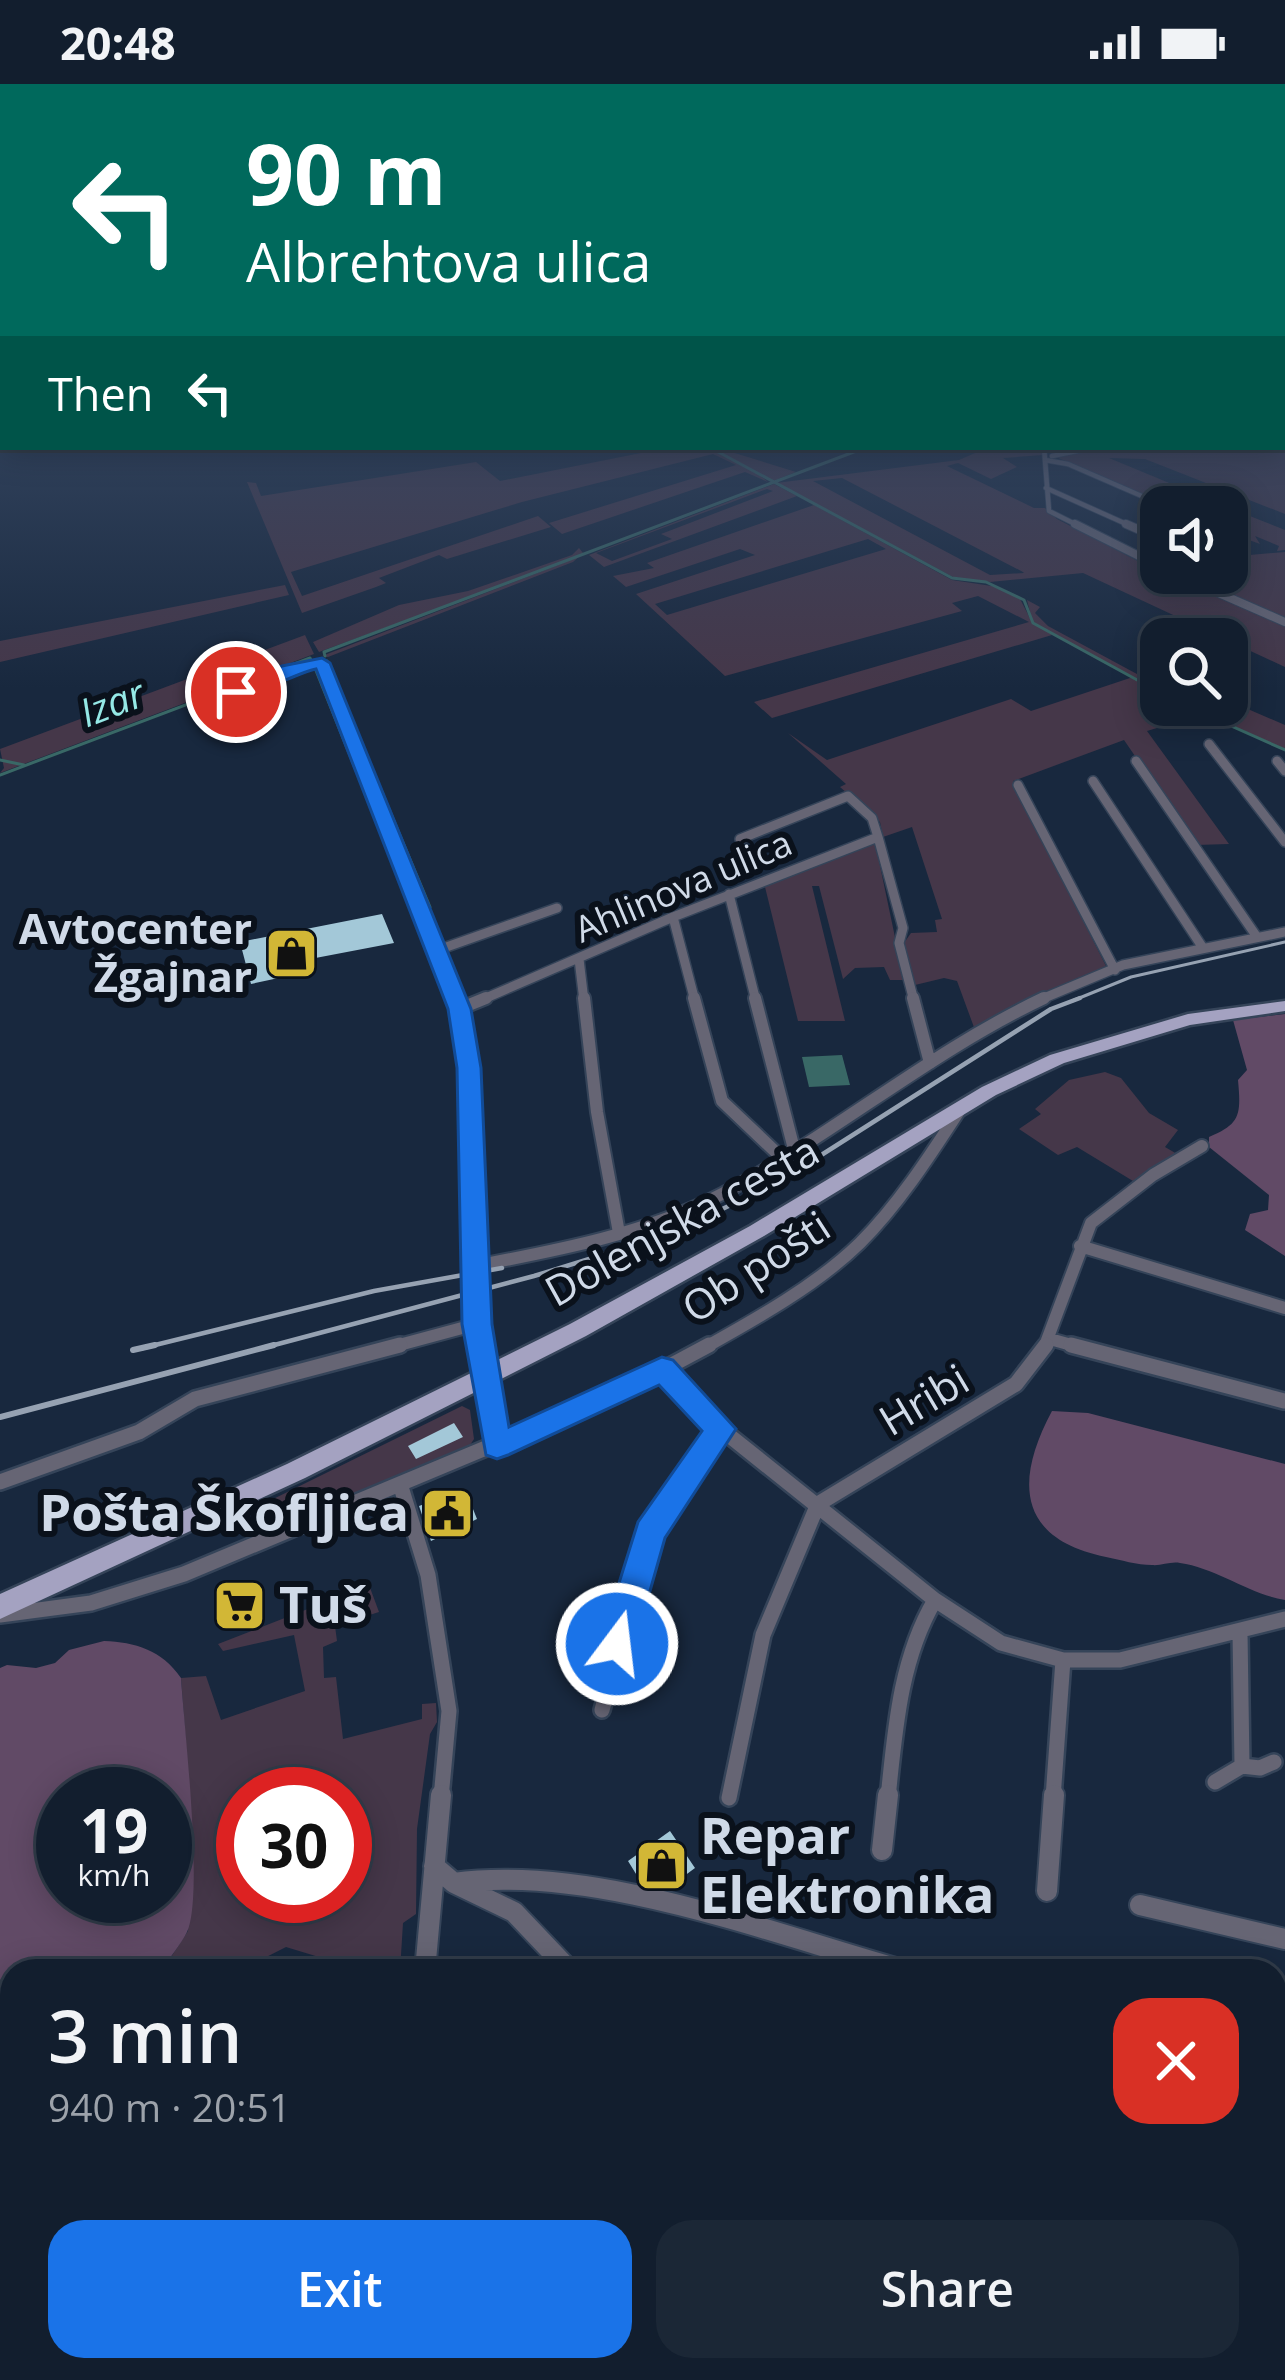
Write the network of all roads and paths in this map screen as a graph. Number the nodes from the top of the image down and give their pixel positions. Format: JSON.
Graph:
{"nodes":[{"id":1,"x":1045,"y":473,"type":"edge"},
{"id":2,"x":1090,"y":473,"type":"edge"},
{"id":3,"x":1046,"y":488,"type":"junction"},
{"id":4,"x":1140,"y":495,"type":"edge"},
{"id":5,"x":1140,"y":530,"type":"edge"},
{"id":6,"x":1140,"y":556,"type":"edge"},
{"id":7,"x":1221,"y":594,"type":"edge"},
{"id":8,"x":1285,"y":622,"type":"edge"},
{"id":9,"x":233,"y":695,"type":"dead end"},
{"id":10,"x":1209,"y":744,"type":"dead end"},
{"id":11,"x":1136,"y":761,"type":"dead end"},
{"id":12,"x":1277,"y":761,"type":"dead end"},
{"id":13,"x":1285,"y":771,"type":"edge"},
{"id":14,"x":1093,"y":782,"type":"dead end"},
{"id":15,"x":1018,"y":785,"type":"dead end"},
{"id":16,"x":878,"y":837,"type":"junction"},
{"id":17,"x":740,"y":839,"type":"dead end"},
{"id":18,"x":1285,"y":842,"type":"edge"},
{"id":19,"x":730,"y":894,"type":"junction"},
{"id":20,"x":557,"y":908,"type":"dead end"},
{"id":21,"x":674,"y":916,"type":"junction"},
{"id":22,"x":1285,"y":932,"type":"edge"},
{"id":23,"x":1257,"y":937,"type":"junction"},
{"id":24,"x":1203,"y":948,"type":"junction"},
{"id":25,"x":438,"y":950,"type":"junction"},
{"id":26,"x":578,"y":959,"type":"junction"},
{"id":27,"x":1115,"y":970,"type":"junction"},
{"id":28,"x":1285,"y":1006,"type":"edge"},
{"id":29,"x":459,"y":1009,"type":"junction"},
{"id":30,"x":930,"y":1063,"type":"junction"},
{"id":31,"x":961,"y":1108,"type":"junction"},
{"id":32,"x":1202,"y":1146,"type":"dead end"},
{"id":33,"x":794,"y":1149,"type":"junction"},
{"id":34,"x":781,"y":1156,"type":"junction"},
{"id":35,"x":620,"y":1233,"type":"junction"},
{"id":36,"x":1080,"y":1246,"type":"junction"},
{"id":37,"x":475,"y":1266,"type":"junction"},
{"id":38,"x":1285,"y":1308,"type":"edge"},
{"id":39,"x":477,"y":1324,"type":"junction"},
{"id":40,"x":1050,"y":1339,"type":"junction"},
{"id":41,"x":662,"y":1369,"type":"junction"},
{"id":42,"x":483,"y":1377,"type":"junction"},
{"id":43,"x":1285,"y":1402,"type":"edge"},
{"id":44,"x":721,"y":1429,"type":"junction"},
{"id":45,"x":497,"y":1446,"type":"junction"},
{"id":46,"x":0,"y":1483,"type":"edge"},
{"id":47,"x":400,"y":1486,"type":"junction"},
{"id":48,"x":818,"y":1504,"type":"junction"},
{"id":49,"x":935,"y":1600,"type":"junction"},
{"id":50,"x":0,"y":1611,"type":"edge"},
{"id":51,"x":1285,"y":1619,"type":"edge"},
{"id":52,"x":1240,"y":1632,"type":"junction"},
{"id":53,"x":1063,"y":1660,"type":"junction"},
{"id":54,"x":602,"y":1710,"type":"dead end"},
{"id":55,"x":1274,"y":1762,"type":"dead end"},
{"id":56,"x":1242,"y":1766,"type":"junction"},
{"id":57,"x":1215,"y":1782,"type":"dead end"},
{"id":58,"x":729,"y":1799,"type":"dead end"},
{"id":59,"x":882,"y":1850,"type":"dead end"},
{"id":60,"x":434,"y":1866,"type":"junction"},
{"id":61,"x":454,"y":1883,"type":"junction"},
{"id":62,"x":1047,"y":1891,"type":"dead end"},
{"id":63,"x":1140,"y":1905,"type":"dead end"},
{"id":64,"x":1285,"y":1939,"type":"edge"},
{"id":65,"x":425,"y":1959,"type":"edge"},
{"id":66,"x":559,"y":1959,"type":"edge"},
{"id":67,"x":863,"y":1959,"type":"edge"}],
"edges":[{"from":1,"to":3,"type":"street"},
{"from":2,"to":4,"type":"street"},
{"from":3,"to":5,"type":"street"},
{"from":3,"to":6,"type":"street"},
{"from":7,"to":8,"type":"street"},
{"from":9,"to":25,"type":"street"},
{"from":10,"to":18,"type":"street"},
{"from":11,"to":23,"type":"street"},
{"from":12,"to":13,"type":"street"},
{"from":14,"to":24,"type":"street"},
{"from":15,"to":27,"type":"street"},
{"from":16,"to":17,"type":"street"},
{"from":16,"to":19,"type":"street","name":"Ahlinova ulica"},
{"from":16,"to":30,"type":"street"},
{"from":19,"to":21,"type":"street","name":"Ahlinova ulica"},
{"from":19,"to":33,"type":"street"},
{"from":20,"to":25,"type":"street"},
{"from":21,"to":26,"type":"street","name":"Ahlinova ulica"},
{"from":21,"to":34,"type":"street"},
{"from":22,"to":23,"type":"street"},
{"from":23,"to":24,"type":"street"},
{"from":24,"to":27,"type":"street"},
{"from":25,"to":29,"type":"street"},
{"from":26,"to":29,"type":"street","name":"Ahlinova ulica"},
{"from":26,"to":35,"type":"street"},
{"from":27,"to":30,"type":"street"},
{"from":28,"to":31,"type":"main road","name":"Dolenjska cesta"},
{"from":29,"to":37,"type":"street"},
{"from":30,"to":33,"type":"street"},
{"from":31,"to":41,"type":"street","name":"Ob pošti"},
{"from":31,"to":42,"type":"main road","name":"Dolenjska cesta"},
{"from":32,"to":36,"type":"street","name":"Hribi"},
{"from":33,"to":34,"type":"street"},
{"from":34,"to":35,"type":"street"},
{"from":35,"to":37,"type":"street"},
{"from":36,"to":38,"type":"street"},
{"from":36,"to":40,"type":"street","name":"Hribi"},
{"from":37,"to":39,"type":"street"},
{"from":39,"to":42,"type":"street"},
{"from":39,"to":46,"type":"street"},
{"from":40,"to":43,"type":"street"},
{"from":40,"to":48,"type":"street","name":"Hribi"},
{"from":41,"to":44,"type":"street"},
{"from":41,"to":45,"type":"street","name":"Ob pošti"},
{"from":42,"to":45,"type":"street"},
{"from":42,"to":50,"type":"main road","name":"Dolenjska cesta"},
{"from":44,"to":48,"type":"street"},
{"from":44,"to":54,"type":"street"},
{"from":45,"to":47,"type":"street","name":"Ob pošti"},
{"from":47,"to":50,"type":"street","name":"Ob pošti"},
{"from":47,"to":60,"type":"street"},
{"from":48,"to":49,"type":"street"},
{"from":48,"to":58,"type":"street"},
{"from":49,"to":53,"type":"street"},
{"from":49,"to":59,"type":"street"},
{"from":51,"to":52,"type":"street"},
{"from":52,"to":53,"type":"street"},
{"from":52,"to":56,"type":"street"},
{"from":53,"to":62,"type":"street"},
{"from":55,"to":56,"type":"street"},
{"from":56,"to":57,"type":"street"},
{"from":60,"to":61,"type":"street"},
{"from":60,"to":65,"type":"street"},
{"from":61,"to":66,"type":"street"},
{"from":61,"to":67,"type":"street"},
{"from":63,"to":64,"type":"street"}]}
